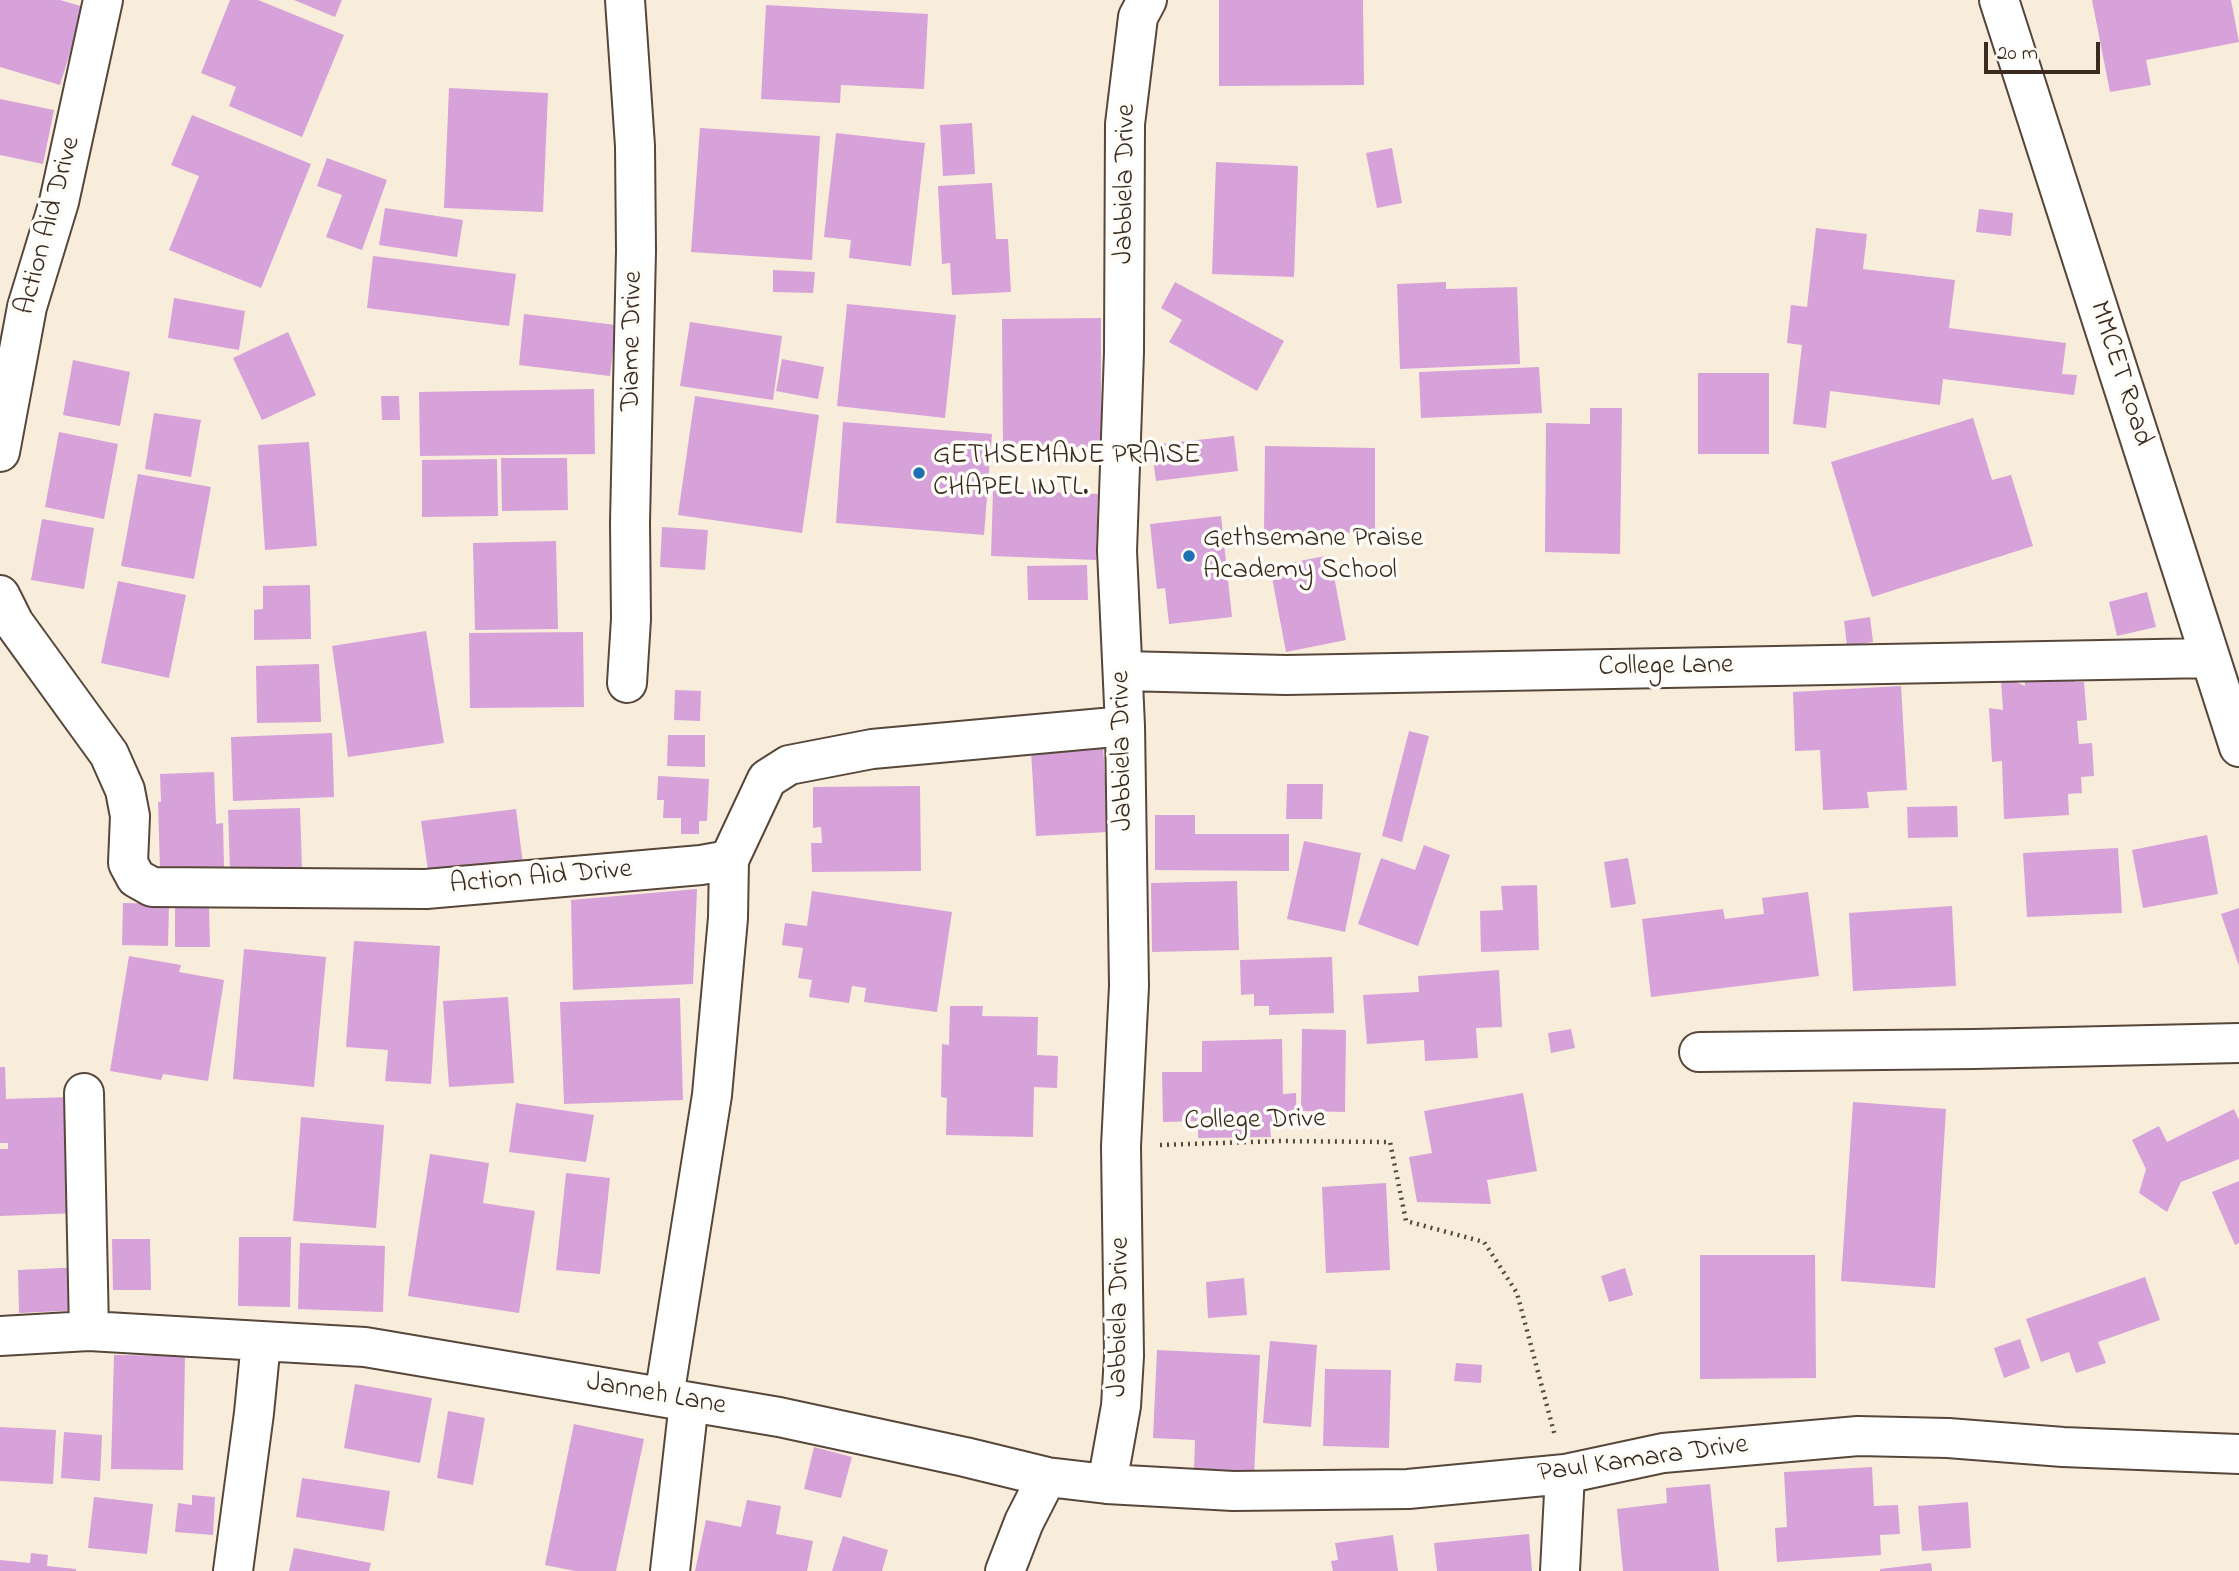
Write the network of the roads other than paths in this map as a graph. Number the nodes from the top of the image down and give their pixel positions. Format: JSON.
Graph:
{"nodes":[{"id":1,"x":103,"y":0,"type":"edge"},
{"id":2,"x":625,"y":0,"type":"edge"},
{"id":3,"x":1999,"y":0,"type":"edge"},
{"id":4,"x":1142,"y":9,"type":"edge"},
{"id":5,"x":0,"y":452,"type":"edge"},
{"id":6,"x":0,"y":595,"type":"edge"},
{"id":7,"x":2210,"y":658,"type":"junction"},
{"id":8,"x":1123,"y":671,"type":"junction"},
{"id":9,"x":627,"y":683,"type":"dead end"},
{"id":10,"x":1125,"y":726,"type":"junction"},
{"id":11,"x":2239,"y":747,"type":"edge"},
{"id":12,"x":729,"y":860,"type":"junction"},
{"id":13,"x":2239,"y":1043,"type":"edge"},
{"id":14,"x":1699,"y":1052,"type":"dead end"},
{"id":15,"x":84,"y":1093,"type":"dead end"},
{"id":16,"x":89,"y":1331,"type":"junction"},
{"id":17,"x":0,"y":1336,"type":"edge"},
{"id":18,"x":261,"y":1342,"type":"junction"},
{"id":19,"x":676,"y":1399,"type":"junction"},
{"id":20,"x":2239,"y":1454,"type":"edge"},
{"id":21,"x":1565,"y":1474,"type":"junction"},
{"id":22,"x":1047,"y":1477,"type":"junction"},
{"id":23,"x":1107,"y":1484,"type":"junction"},
{"id":24,"x":233,"y":1571,"type":"edge"},
{"id":25,"x":670,"y":1571,"type":"edge"},
{"id":26,"x":1005,"y":1571,"type":"edge"},
{"id":27,"x":1560,"y":1571,"type":"edge"}],
"edges":[{"from":1,"to":5,"type":"street","name":"Action Aid Drive"},
{"from":2,"to":9,"type":"street","name":"Diame Drive"},
{"from":3,"to":7,"type":"street","name":"MMCET Road"},
{"from":4,"to":8,"type":"street","name":"Jabbiela Drive"},
{"from":6,"to":12,"type":"street","name":"Action Aid Drive"},
{"from":7,"to":8,"type":"street","name":"College Lane"},
{"from":7,"to":11,"type":"street","name":"MMCET Road"},
{"from":8,"to":10,"type":"street","name":"Jabbiela Drive"},
{"from":10,"to":12,"type":"street"},
{"from":10,"to":23,"type":"street","name":"Jabbiela Drive"},
{"from":12,"to":19,"type":"street"},
{"from":13,"to":14,"type":"street"},
{"from":15,"to":16,"type":"street"},
{"from":16,"to":17,"type":"street","name":"Janneh Lane"},
{"from":16,"to":18,"type":"street","name":"Janneh Lane"},
{"from":18,"to":19,"type":"street","name":"Janneh Lane"},
{"from":18,"to":24,"type":"street"},
{"from":19,"to":22,"type":"street","name":"Janneh Lane"},
{"from":19,"to":25,"type":"street"},
{"from":20,"to":21,"type":"street","name":"Paul Kamara Drive"},
{"from":21,"to":23,"type":"street","name":"Paul Kamara Drive"},
{"from":21,"to":27,"type":"street"},
{"from":22,"to":23,"type":"street","name":"Paul Kamara Drive"},
{"from":22,"to":26,"type":"street"}]}
